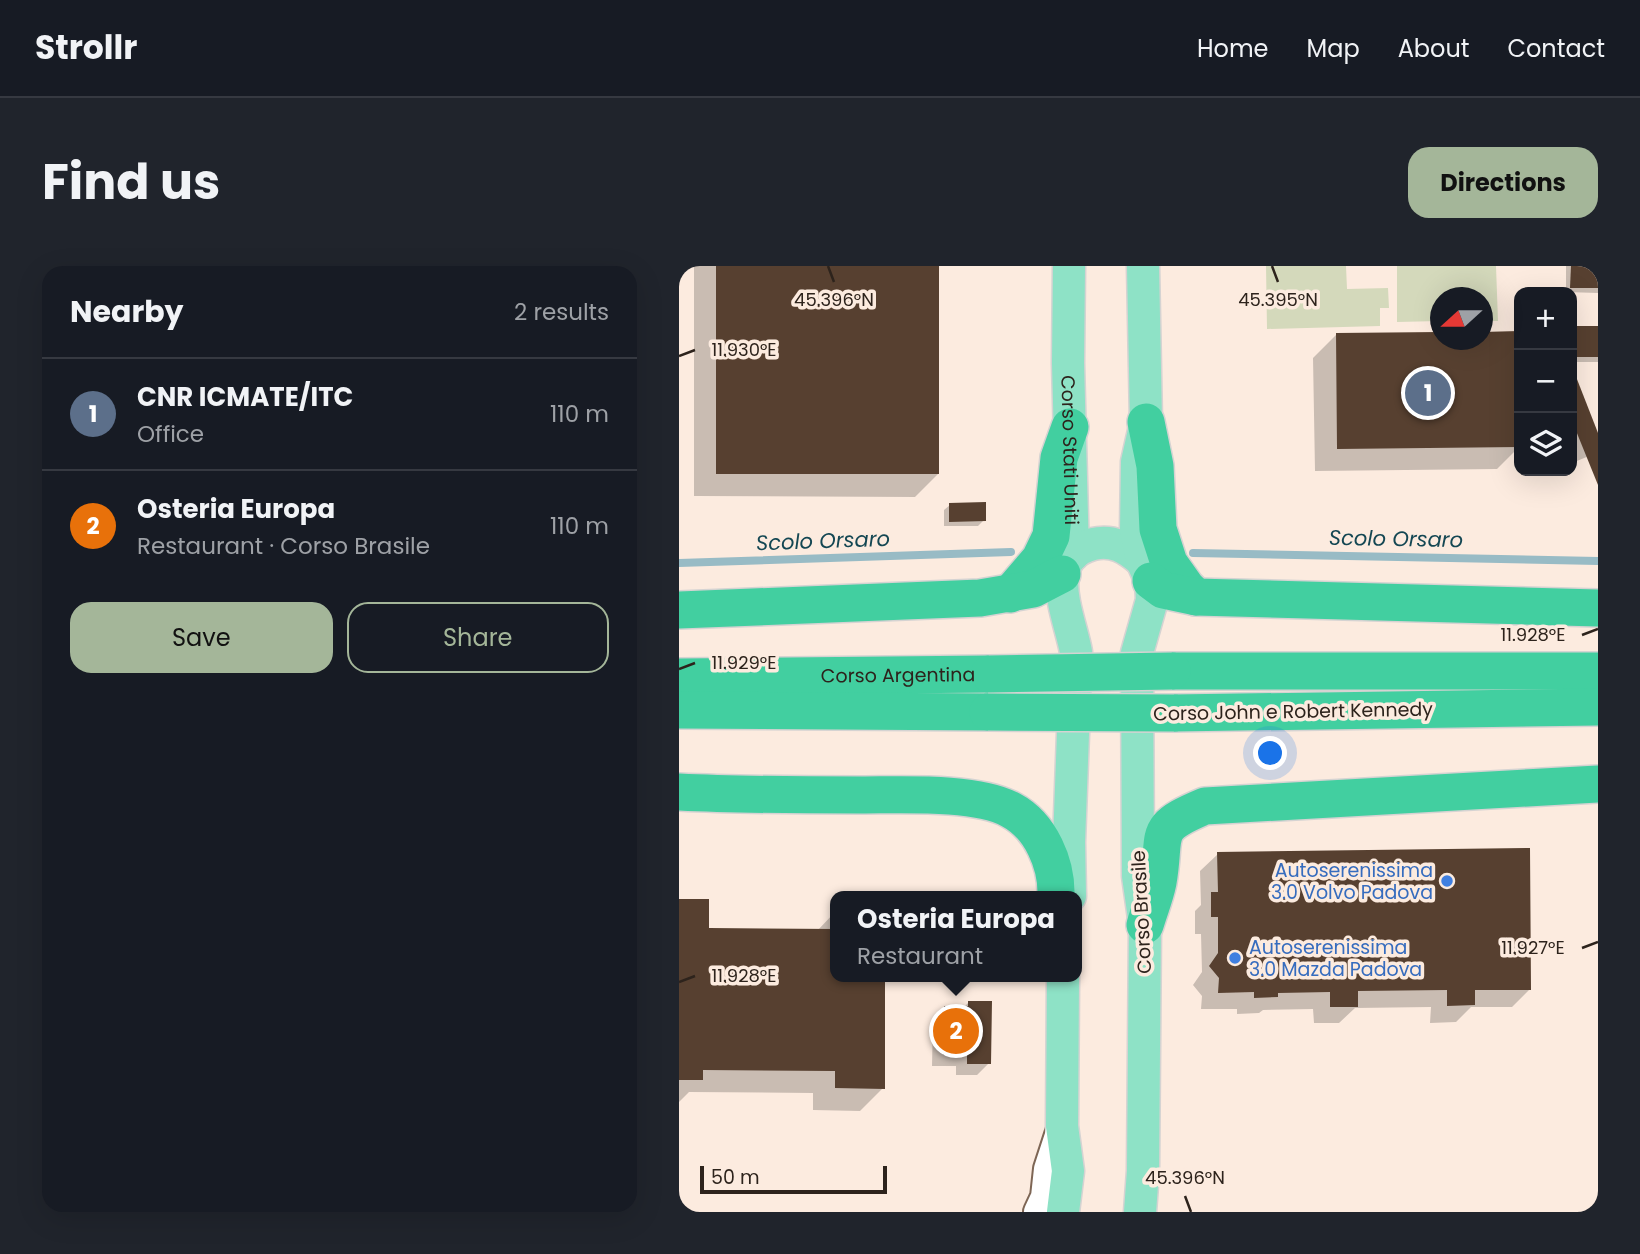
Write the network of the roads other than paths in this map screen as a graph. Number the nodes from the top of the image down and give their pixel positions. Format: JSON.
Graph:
{"nodes":[{"id":1,"x":1069,"y":266,"type":"edge"},
{"id":2,"x":1143,"y":266,"type":"edge"},
{"id":3,"x":1146,"y":422,"type":"junction"},
{"id":4,"x":1070,"y":426,"type":"junction"},
{"id":5,"x":1146,"y":571,"type":"junction"},
{"id":6,"x":1066,"y":579,"type":"junction"},
{"id":7,"x":1010,"y":594,"type":"junction"},
{"id":8,"x":1196,"y":597,"type":"junction"},
{"id":9,"x":1598,"y":608,"type":"edge"},
{"id":10,"x":679,"y":610,"type":"edge"},
{"id":11,"x":1598,"y":671,"type":"edge"},
{"id":12,"x":989,"y":674,"type":"joint"},
{"id":13,"x":679,"y":677,"type":"edge"},
{"id":14,"x":1598,"y":707,"type":"edge"},
{"id":15,"x":679,"y":710,"type":"edge"},
{"id":16,"x":988,"y":712,"type":"joint"},
{"id":17,"x":1598,"y":784,"type":"edge"},
{"id":18,"x":679,"y":792,"type":"edge"},
{"id":19,"x":1055,"y":891,"type":"edge"},
{"id":20,"x":1070,"y":891,"type":"edge"},
{"id":21,"x":1145,"y":925,"type":"junction"},
{"id":22,"x":1063,"y":982,"type":"edge"},
{"id":23,"x":1062,"y":1126,"type":"junction"},
{"id":24,"x":1038,"y":1212,"type":"edge"},
{"id":25,"x":1063,"y":1212,"type":"edge"},
{"id":26,"x":1140,"y":1212,"type":"edge"}],
"edges":[{"from":1,"to":4,"type":"main road","name":"Corso Stati Uniti"},
{"from":2,"to":3,"type":"main road"},
{"from":3,"to":5,"type":"main road"},
{"from":3,"to":8,"type":"highway"},
{"from":4,"to":6,"type":"main road","name":"Corso Stati Uniti"},
{"from":4,"to":7,"type":"highway"},
{"from":5,"to":6,"type":"main road","name":"Corso Stati Uniti"},
{"from":5,"to":8,"type":"highway"},
{"from":5,"to":21,"type":"main road","name":"Corso Brasile"},
{"from":6,"to":7,"type":"highway"},
{"from":6,"to":20,"type":"main road","name":"Corso Stati Uniti"},
{"from":7,"to":10,"type":"highway"},
{"from":8,"to":9,"type":"highway"},
{"from":11,"to":12,"type":"highway","name":"Corso John e Robert Kennedy","bridge":true},
{"from":12,"to":13,"type":"highway","name":"Corso Argentina"},
{"from":14,"to":16,"type":"highway","name":"Corso John e Robert Kennedy","bridge":true},
{"from":15,"to":16,"type":"highway","name":"Corso Argentina"},
{"from":17,"to":21,"type":"highway"},
{"from":18,"to":19,"type":"highway"},
{"from":21,"to":26,"type":"main road","name":"Corso Brasile"},
{"from":22,"to":23,"type":"main road"},
{"from":23,"to":24,"type":"street"},
{"from":23,"to":25,"type":"main road"}]}
